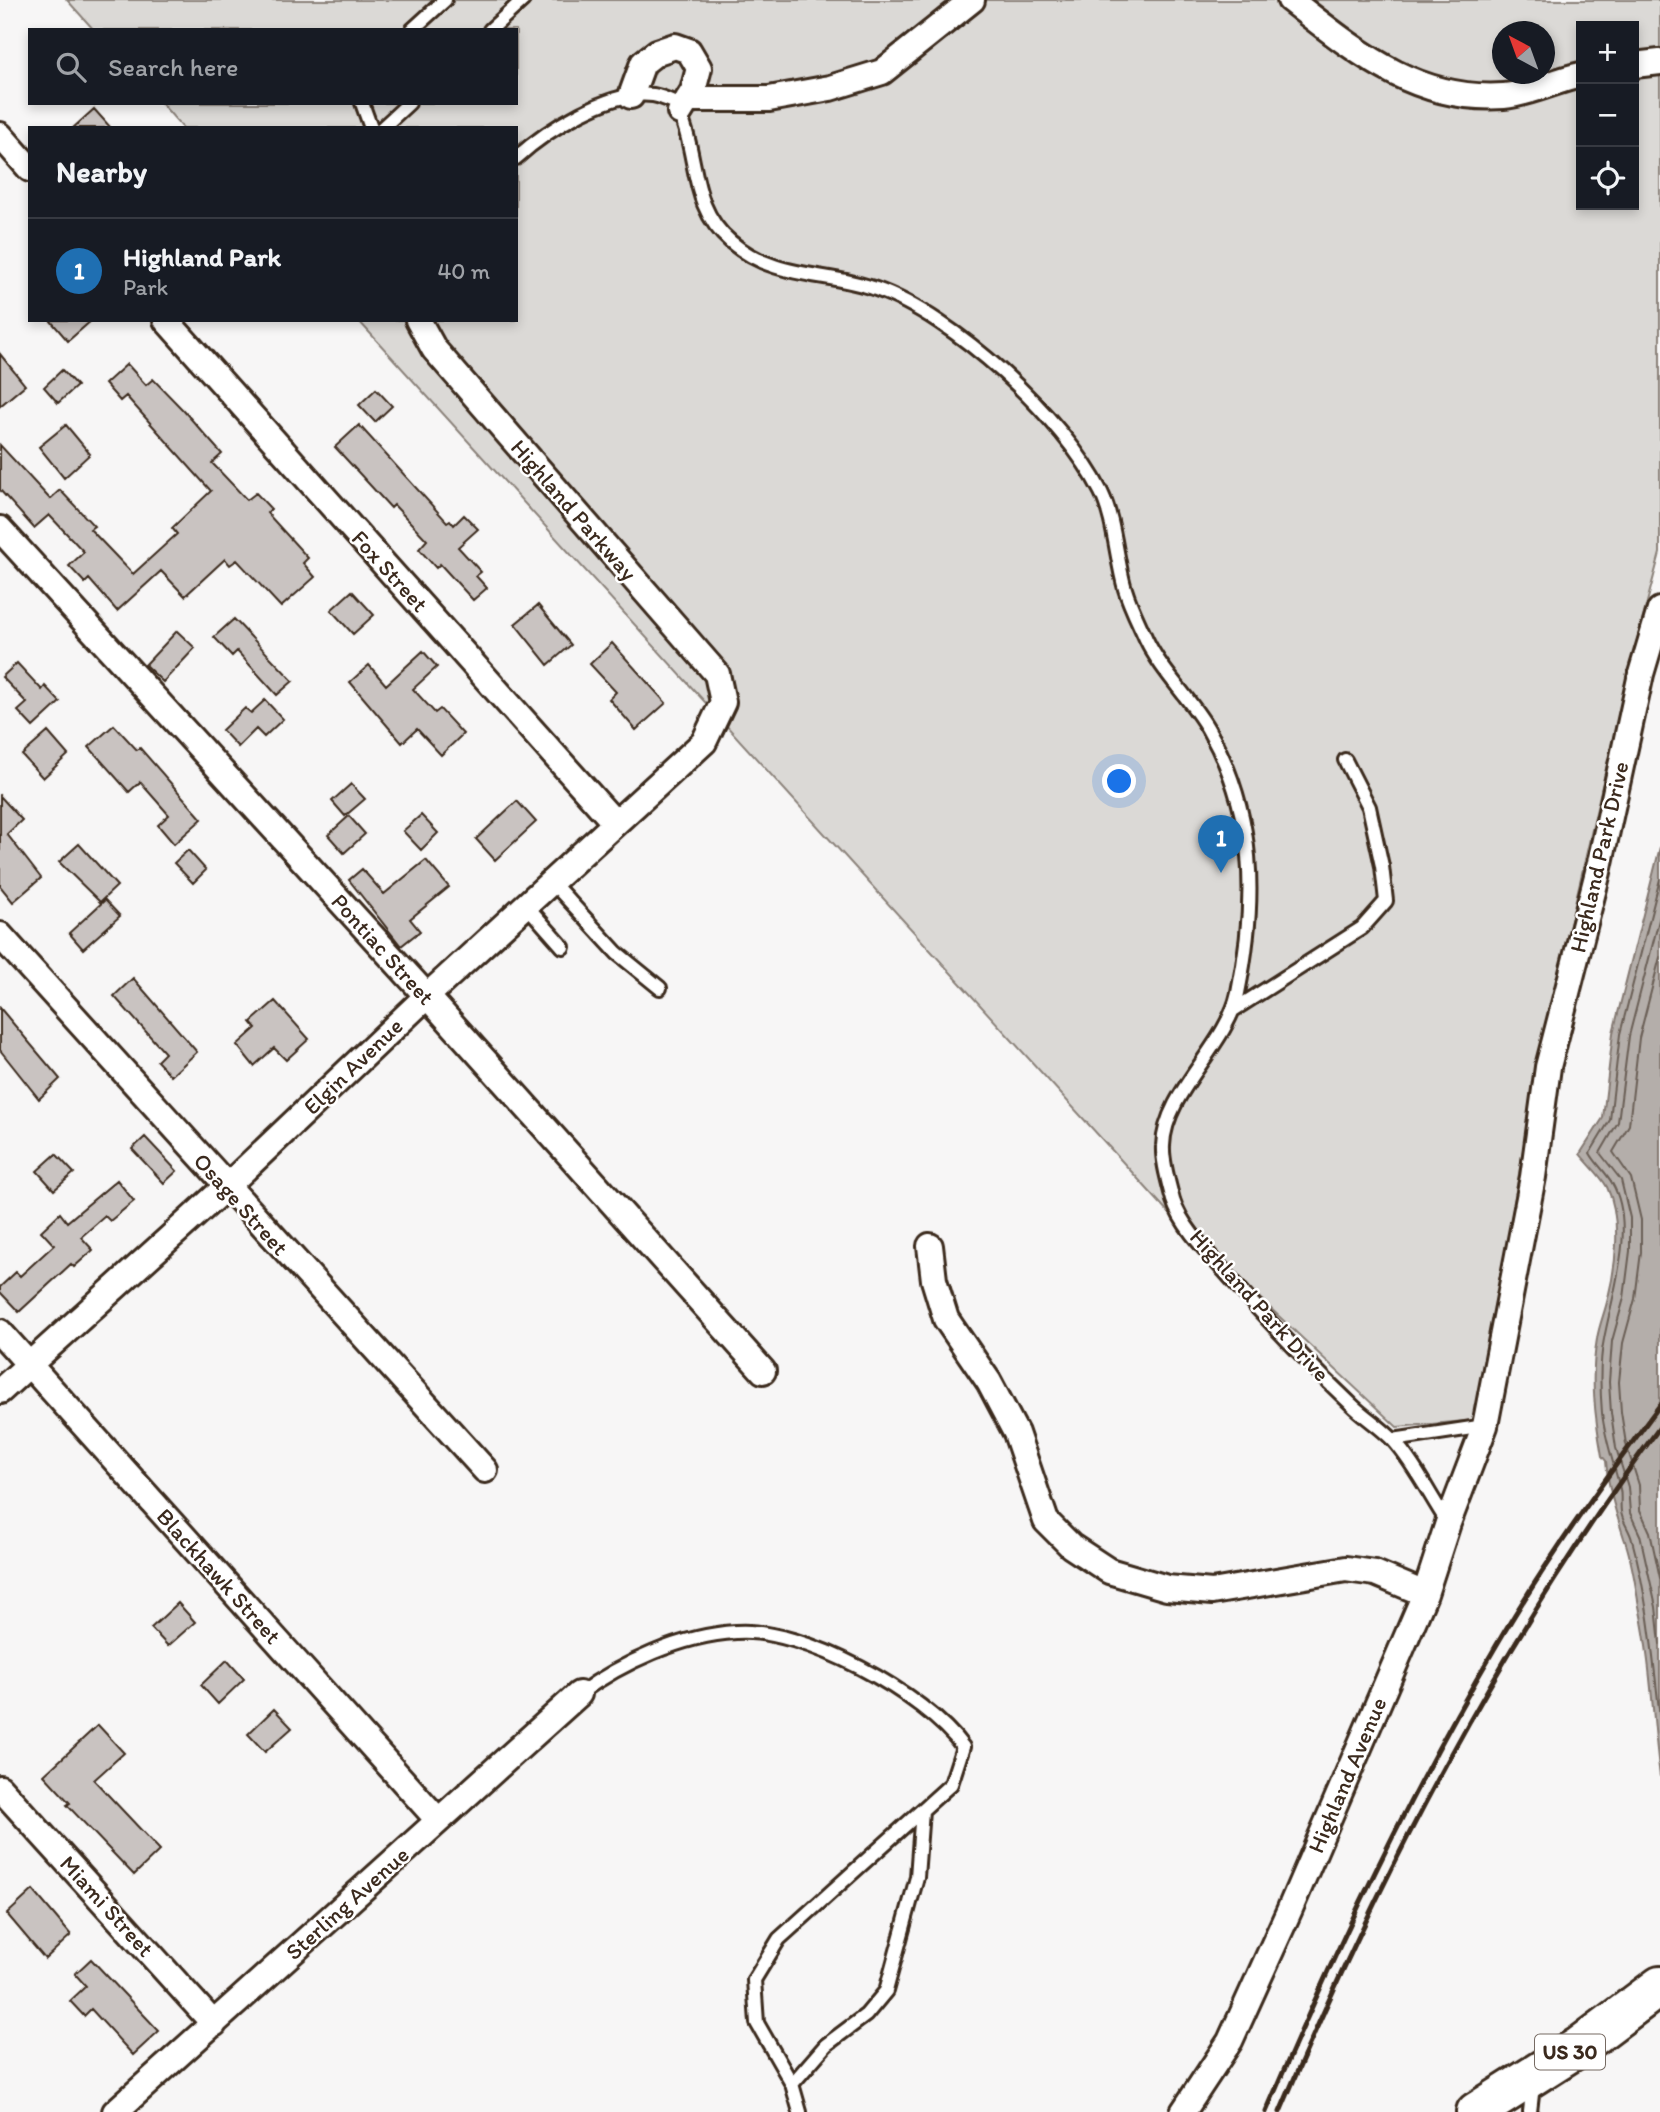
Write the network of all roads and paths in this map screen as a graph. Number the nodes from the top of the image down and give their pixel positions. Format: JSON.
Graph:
{"nodes":[{"id":1,"x":445,"y":0,"type":"edge"},
{"id":2,"x":523,"y":0,"type":"edge"},
{"id":3,"x":972,"y":0,"type":"edge"},
{"id":4,"x":1290,"y":0,"type":"edge"},
{"id":5,"x":414,"y":28,"type":"edge"},
{"id":6,"x":492,"y":28,"type":"edge"},
{"id":7,"x":1660,"y":62,"type":"edge"},
{"id":8,"x":1639,"y":64,"type":"edge"},
{"id":9,"x":1576,"y":76,"type":"edge"},
{"id":10,"x":631,"y":96,"type":"junction"},
{"id":11,"x":363,"y":105,"type":"edge"},
{"id":12,"x":407,"y":105,"type":"edge"},
{"id":13,"x":685,"y":112,"type":"junction"},
{"id":14,"x":370,"y":126,"type":"edge"},
{"id":15,"x":384,"y":126,"type":"edge"},
{"id":16,"x":0,"y":135,"type":"edge"},
{"id":17,"x":518,"y":157,"type":"edge"},
{"id":18,"x":28,"y":167,"type":"edge"},
{"id":19,"x":168,"y":322,"type":"edge"},
{"id":20,"x":419,"y":322,"type":"edge"},
{"id":21,"x":0,"y":530,"type":"edge"},
{"id":22,"x":1660,"y":611,"type":"edge"},
{"id":23,"x":723,"y":702,"type":"joint"},
{"id":24,"x":1345,"y":760,"type":"dead end"},
{"id":25,"x":615,"y":823,"type":"junction"},
{"id":26,"x":551,"y":881,"type":"junction"},
{"id":27,"x":526,"y":905,"type":"junction"},
{"id":28,"x":0,"y":935,"type":"edge"},
{"id":29,"x":563,"y":947,"type":"dead end"},
{"id":30,"x":660,"y":988,"type":"dead end"},
{"id":31,"x":427,"y":996,"type":"junction"},
{"id":32,"x":1231,"y":1011,"type":"junction"},
{"id":33,"x":226,"y":1187,"type":"junction"},
{"id":34,"x":930,"y":1246,"type":"dead end"},
{"id":35,"x":0,"y":1332,"type":"edge"},
{"id":36,"x":29,"y":1364,"type":"junction"},
{"id":37,"x":764,"y":1371,"type":"dead end"},
{"id":38,"x":0,"y":1391,"type":"edge"},
{"id":39,"x":1485,"y":1426,"type":"junction"},
{"id":40,"x":1393,"y":1440,"type":"junction"},
{"id":41,"x":485,"y":1470,"type":"dead end"},
{"id":42,"x":1448,"y":1523,"type":"junction"},
{"id":43,"x":1425,"y":1594,"type":"junction"},
{"id":44,"x":579,"y":1694,"type":"joint"},
{"id":45,"x":0,"y":1788,"type":"edge"},
{"id":46,"x":922,"y":1810,"type":"junction"},
{"id":47,"x":438,"y":1820,"type":"junction"},
{"id":48,"x":1660,"y":1986,"type":"edge"},
{"id":49,"x":214,"y":2024,"type":"junction"},
{"id":50,"x":1535,"y":2074,"type":"junction"},
{"id":51,"x":792,"y":2084,"type":"junction"},
{"id":52,"x":115,"y":2112,"type":"edge"},
{"id":53,"x":800,"y":2112,"type":"edge"},
{"id":54,"x":1184,"y":2112,"type":"edge"},
{"id":55,"x":1476,"y":2112,"type":"edge"},
{"id":56,"x":1530,"y":2112,"type":"edge"}],
"edges":[{"from":1,"to":5,"type":"lane"},
{"from":2,"to":6,"type":"lane"},
{"from":3,"to":13,"type":"street"},
{"from":4,"to":9,"type":"street"},
{"from":7,"to":8,"type":"street"},
{"from":10,"to":13,"type":"lane"},
{"from":10,"to":13,"type":"street"},
{"from":10,"to":17,"type":"lane"},
{"from":11,"to":14,"type":"lane"},
{"from":12,"to":15,"type":"lane"},
{"from":13,"to":32,"type":"lane","name":"Highland Park Drive"},
{"from":16,"to":18,"type":"street"},
{"from":19,"to":25,"type":"street","name":"Fox Street"},
{"from":20,"to":23,"type":"street","name":"Highland Parkway"},
{"from":21,"to":31,"type":"street","name":"Pontiac Street"},
{"from":22,"to":39,"type":"street","name":"Highland Park Drive"},
{"from":23,"to":25,"type":"street","name":"Elgin Avenue"},
{"from":24,"to":32,"type":"lane"},
{"from":25,"to":26,"type":"street","name":"Elgin Avenue"},
{"from":26,"to":27,"type":"street","name":"Elgin Avenue"},
{"from":26,"to":30,"type":"lane"},
{"from":27,"to":29,"type":"lane"},
{"from":27,"to":31,"type":"street","name":"Elgin Avenue"},
{"from":28,"to":33,"type":"street","name":"Osage Street"},
{"from":31,"to":33,"type":"street","name":"Elgin Avenue"},
{"from":31,"to":37,"type":"street","name":"Pontiac Street"},
{"from":32,"to":40,"type":"lane","name":"Highland Park Drive"},
{"from":33,"to":36,"type":"street","name":"Elgin Avenue"},
{"from":33,"to":41,"type":"street","name":"Osage Street"},
{"from":34,"to":43,"type":"street"},
{"from":35,"to":36,"type":"street","name":"Blackhawk Street"},
{"from":36,"to":38,"type":"street","name":"Elgin Avenue"},
{"from":36,"to":47,"type":"street","name":"Blackhawk Street"},
{"from":39,"to":40,"type":"lane"},
{"from":39,"to":42,"type":"street","name":"Highland Avenue"},
{"from":40,"to":42,"type":"lane","name":"Highland Park Drive"},
{"from":42,"to":43,"type":"street","name":"Highland Avenue"},
{"from":43,"to":54,"type":"street","name":"Highland Avenue"},
{"from":44,"to":46,"type":"lane"},
{"from":44,"to":47,"type":"street","name":"Sterling Avenue"},
{"from":45,"to":49,"type":"street","name":"Miami Street"},
{"from":46,"to":51,"type":"lane"},
{"from":46,"to":51,"type":"lane"},
{"from":47,"to":49,"type":"street","name":"Sterling Avenue"},
{"from":48,"to":50,"type":"main road","number":"US 30"},
{"from":49,"to":52,"type":"street","name":"Sterling Avenue"},
{"from":50,"to":55,"type":"main road","number":"US 30"},
{"from":50,"to":56,"type":"lane"},
{"from":51,"to":53,"type":"lane"}]}
